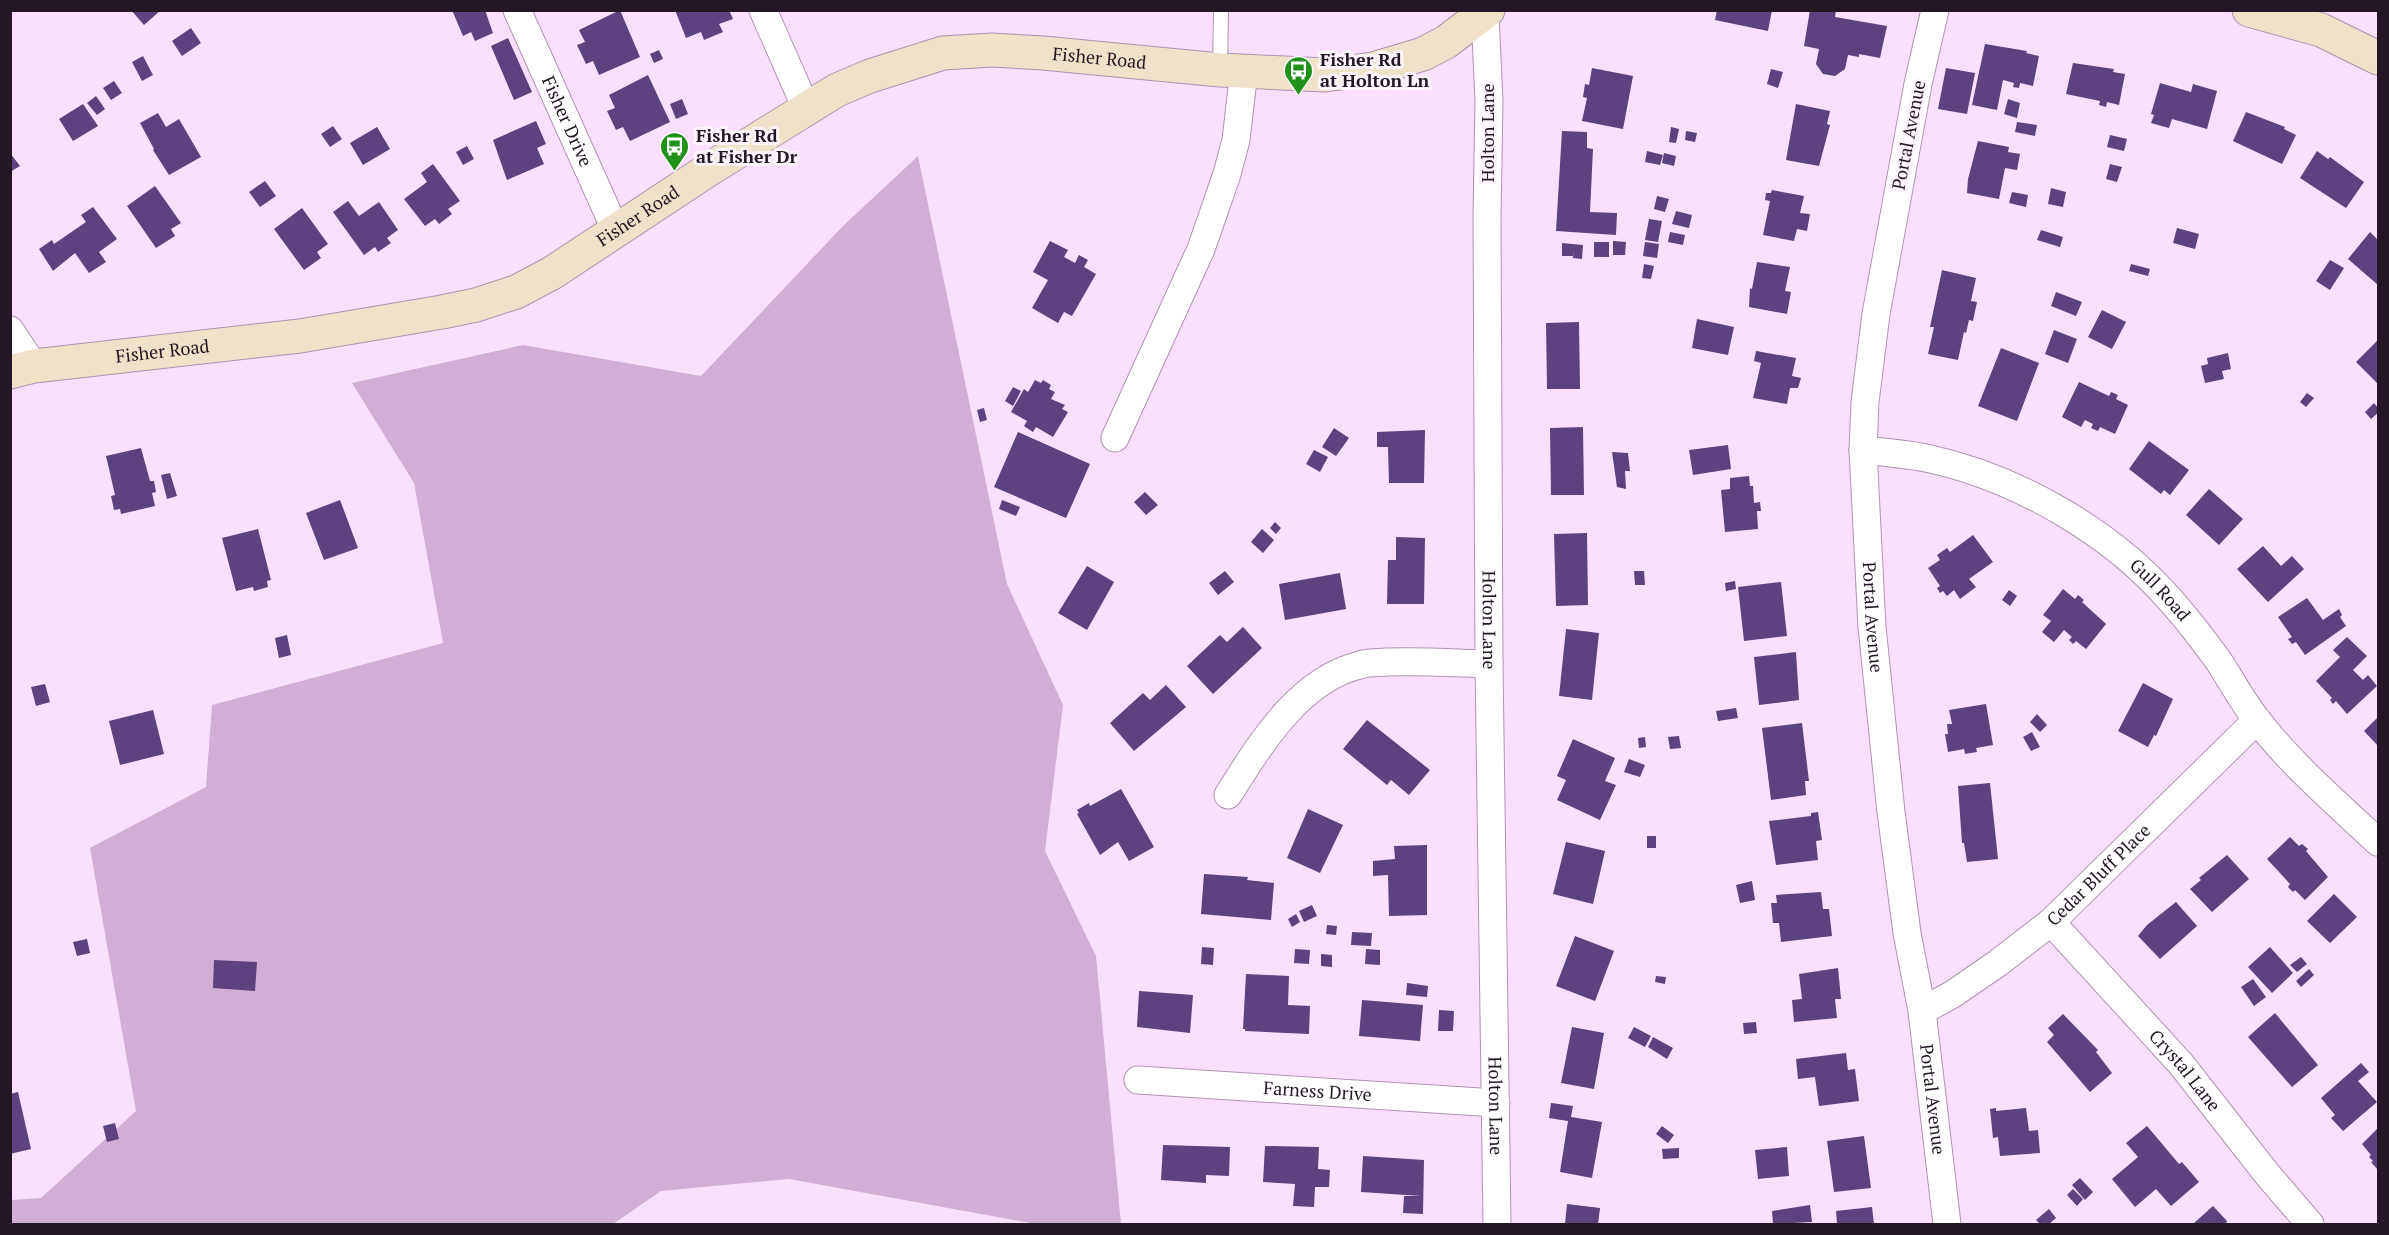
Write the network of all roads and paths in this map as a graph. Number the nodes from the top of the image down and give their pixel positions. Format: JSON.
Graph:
{"nodes":[{"id":1,"x":517,"y":10,"type":"edge"},
{"id":2,"x":763,"y":10,"type":"edge"},
{"id":3,"x":1221,"y":10,"type":"edge"},
{"id":4,"x":1935,"y":10,"type":"edge"},
{"id":5,"x":2249,"y":10,"type":"edge"},
{"id":6,"x":1486,"y":12,"type":"edge"},
{"id":7,"x":2379,"y":58,"type":"edge"},
{"id":8,"x":1232,"y":71,"type":"junction"},
{"id":9,"x":806,"y":108,"type":"junction"},
{"id":10,"x":616,"y":231,"type":"junction"},
{"id":11,"x":10,"y":330,"type":"edge"},
{"id":12,"x":22,"y":369,"type":"edge"},
{"id":13,"x":1115,"y":438,"type":"dead end"},
{"id":14,"x":1863,"y":450,"type":"junction"},
{"id":15,"x":1489,"y":664,"type":"junction"},
{"id":16,"x":2257,"y":720,"type":"junction"},
{"id":17,"x":1228,"y":795,"type":"dead end"},
{"id":18,"x":2379,"y":842,"type":"edge"},
{"id":19,"x":2051,"y":922,"type":"junction"},
{"id":20,"x":1923,"y":1011,"type":"junction"},
{"id":21,"x":1138,"y":1080,"type":"dead end"},
{"id":22,"x":1496,"y":1103,"type":"junction"},
{"id":23,"x":1497,"y":1224,"type":"edge"},
{"id":24,"x":1947,"y":1224,"type":"edge"},
{"id":25,"x":2310,"y":1224,"type":"edge"}],
"edges":[{"from":1,"to":10,"type":"street","name":"Fisher Drive"},
{"from":2,"to":9,"type":"street"},
{"from":3,"to":8,"type":"lane"},
{"from":4,"to":14,"type":"street","name":"Portal Avenue"},
{"from":5,"to":7,"type":"street"},
{"from":6,"to":8,"type":"street","name":"Fisher Road"},
{"from":6,"to":15,"type":"street","name":"Holton Lane"},
{"from":8,"to":9,"type":"street","name":"Fisher Road"},
{"from":8,"to":13,"type":"street"},
{"from":9,"to":10,"type":"street","name":"Fisher Road"},
{"from":10,"to":12,"type":"street","name":"Fisher Road"},
{"from":11,"to":12,"type":"street"},
{"from":14,"to":16,"type":"street","name":"Gull Road"},
{"from":14,"to":20,"type":"street","name":"Portal Avenue"},
{"from":15,"to":17,"type":"street"},
{"from":15,"to":22,"type":"street","name":"Holton Lane"},
{"from":16,"to":18,"type":"street","name":"Gull Road"},
{"from":16,"to":19,"type":"street","name":"Cedar Bluff Place"},
{"from":19,"to":20,"type":"street","name":"Cedar Bluff Place"},
{"from":19,"to":25,"type":"street","name":"Crystal Lane"},
{"from":20,"to":24,"type":"street","name":"Portal Avenue"},
{"from":21,"to":22,"type":"street","name":"Farness Drive"},
{"from":22,"to":23,"type":"street","name":"Holton Lane"}]}
